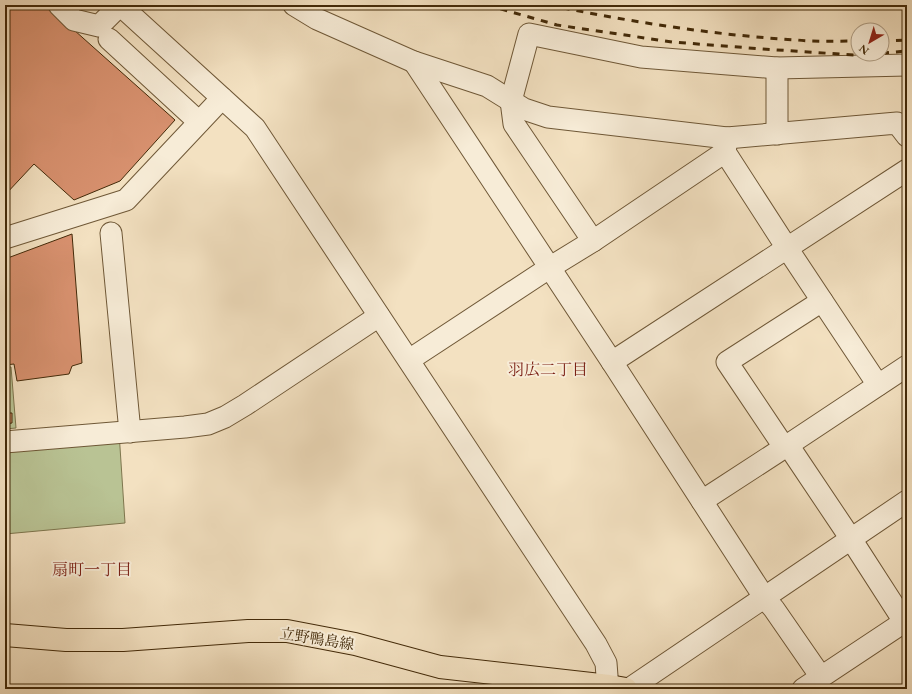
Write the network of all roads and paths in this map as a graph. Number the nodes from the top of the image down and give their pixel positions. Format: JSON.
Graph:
{"nodes":[{"id":1,"x":59,"y":5,"type":"edge"},
{"id":2,"x":120,"y":5,"type":"edge"},
{"id":3,"x":294,"y":5,"type":"edge"},
{"id":4,"x":108,"y":39,"type":"dead end"},
{"id":5,"x":414,"y":62,"type":"junction"},
{"id":6,"x":907,"y":65,"type":"edge"},
{"id":7,"x":777,"y":68,"type":"junction"},
{"id":8,"x":222,"y":98,"type":"junction"},
{"id":9,"x":511,"y":101,"type":"junction"},
{"id":10,"x":199,"y":122,"type":"junction"},
{"id":11,"x":777,"y":134,"type":"junction"},
{"id":12,"x":907,"y":136,"type":"edge"},
{"id":13,"x":726,"y":145,"type":"junction"},
{"id":14,"x":907,"y":170,"type":"edge"},
{"id":15,"x":111,"y":233,"type":"dead end"},
{"id":16,"x":5,"y":238,"type":"edge"},
{"id":17,"x":592,"y":241,"type":"junction"},
{"id":18,"x":787,"y":248,"type":"junction"},
{"id":19,"x":550,"y":268,"type":"junction"},
{"id":20,"x":822,"y":301,"type":"junction"},
{"id":21,"x":379,"y":316,"type":"junction"},
{"id":22,"x":409,"y":360,"type":"junction"},
{"id":23,"x":612,"y":362,"type":"junction"},
{"id":24,"x":907,"y":366,"type":"edge"},
{"id":25,"x":878,"y":385,"type":"junction"},
{"id":26,"x":130,"y":432,"type":"junction"},
{"id":27,"x":5,"y":442,"type":"edge"},
{"id":28,"x":786,"y":446,"type":"junction"},
{"id":29,"x":702,"y":501,"type":"junction"},
{"id":30,"x":907,"y":501,"type":"edge"},
{"id":31,"x":854,"y":545,"type":"junction"},
{"id":32,"x":769,"y":602,"type":"junction"},
{"id":33,"x":906,"y":623,"type":"edge"},
{"id":34,"x":5,"y":635,"type":"edge"},
{"id":35,"x":821,"y":677,"type":"junction"},
{"id":36,"x":618,"y":688,"type":"edge"},
{"id":37,"x":803,"y":689,"type":"edge"}],
"edges":[{"from":1,"to":2,"type":"street"},
{"from":2,"to":8,"type":"street"},
{"from":3,"to":5,"type":"street"},
{"from":4,"to":10,"type":"street"},
{"from":5,"to":9,"type":"street"},
{"from":5,"to":19,"type":"street"},
{"from":6,"to":7,"type":"street"},
{"from":7,"to":9,"type":"street"},
{"from":7,"to":11,"type":"street"},
{"from":8,"to":10,"type":"street"},
{"from":8,"to":21,"type":"street"},
{"from":9,"to":13,"type":"street"},
{"from":9,"to":17,"type":"street"},
{"from":10,"to":16,"type":"street"},
{"from":11,"to":12,"type":"street"},
{"from":11,"to":13,"type":"street"},
{"from":13,"to":17,"type":"street"},
{"from":13,"to":18,"type":"street"},
{"from":14,"to":18,"type":"street"},
{"from":15,"to":26,"type":"street"},
{"from":17,"to":19,"type":"street"},
{"from":18,"to":20,"type":"street"},
{"from":18,"to":23,"type":"street"},
{"from":19,"to":22,"type":"street"},
{"from":19,"to":23,"type":"street"},
{"from":20,"to":25,"type":"street"},
{"from":20,"to":28,"type":"street"},
{"from":21,"to":22,"type":"street"},
{"from":21,"to":26,"type":"street"},
{"from":22,"to":36,"type":"street"},
{"from":23,"to":29,"type":"street"},
{"from":24,"to":25,"type":"street"},
{"from":25,"to":28,"type":"street"},
{"from":26,"to":27,"type":"street"},
{"from":28,"to":29,"type":"street"},
{"from":28,"to":31,"type":"street"},
{"from":29,"to":32,"type":"street"},
{"from":30,"to":31,"type":"street"},
{"from":31,"to":32,"type":"street"},
{"from":31,"to":33,"type":"street"},
{"from":32,"to":35,"type":"street"},
{"from":32,"to":36,"type":"street"},
{"from":33,"to":35,"type":"street"},
{"from":34,"to":36,"type":"main road","name":"立野鴨島線"},
{"from":35,"to":37,"type":"street"}]}
